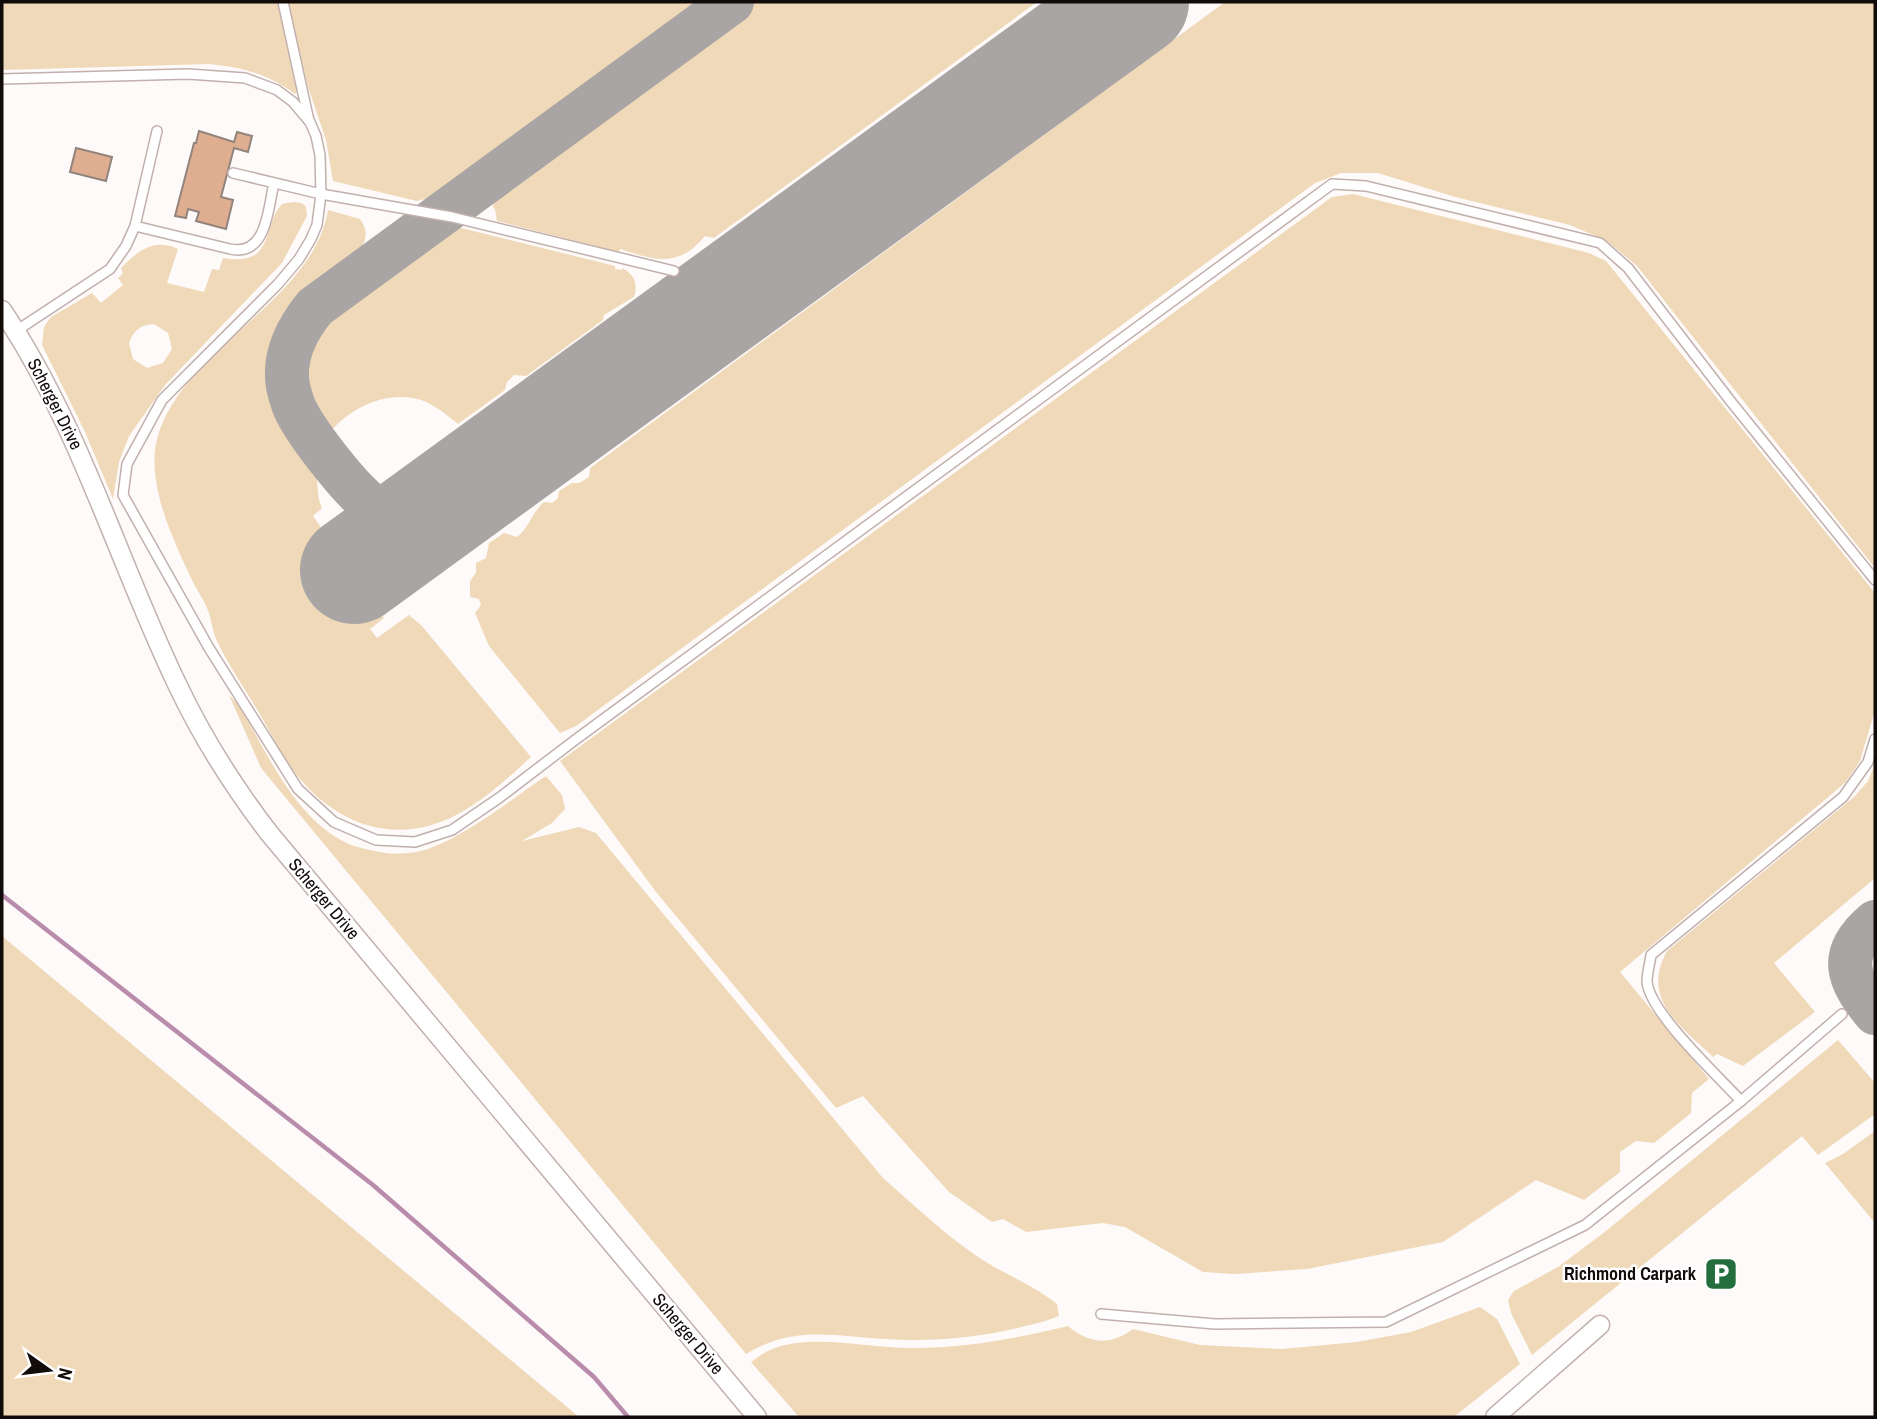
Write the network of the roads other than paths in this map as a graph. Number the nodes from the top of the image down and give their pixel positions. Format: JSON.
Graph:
{"nodes":[{"id":1,"x":283,"y":2,"type":"edge"},
{"id":2,"x":2,"y":79,"type":"edge"},
{"id":3,"x":310,"y":122,"type":"junction"},
{"id":4,"x":157,"y":131,"type":"dead end"},
{"id":5,"x":233,"y":173,"type":"dead end"},
{"id":6,"x":274,"y":183,"type":"junction"},
{"id":7,"x":321,"y":194,"type":"junction"},
{"id":8,"x":135,"y":226,"type":"junction"},
{"id":9,"x":674,"y":271,"type":"dead end"},
{"id":10,"x":2,"y":310,"type":"edge"},
{"id":11,"x":16,"y":331,"type":"junction"},
{"id":12,"x":1875,"y":580,"type":"edge"},
{"id":13,"x":1875,"y":739,"type":"edge"},
{"id":14,"x":1842,"y":1014,"type":"dead end"},
{"id":15,"x":1741,"y":1101,"type":"junction"},
{"id":16,"x":1101,"y":1314,"type":"dead end"},
{"id":17,"x":1600,"y":1325,"type":"dead end"},
{"id":18,"x":757,"y":1417,"type":"edge"},
{"id":19,"x":1495,"y":1417,"type":"edge"}],
"edges":[{"from":1,"to":3,"type":"lane"},
{"from":2,"to":3,"type":"lane"},
{"from":3,"to":7,"type":"lane"},
{"from":4,"to":8,"type":"lane"},
{"from":5,"to":6,"type":"lane"},
{"from":6,"to":7,"type":"lane"},
{"from":6,"to":8,"type":"lane"},
{"from":7,"to":9,"type":"lane"},
{"from":7,"to":12,"type":"lane"},
{"from":8,"to":11,"type":"lane"},
{"from":10,"to":11,"type":"street","name":"Scherger Drive"},
{"from":11,"to":18,"type":"street","name":"Scherger Drive"},
{"from":13,"to":15,"type":"lane"},
{"from":14,"to":15,"type":"lane"},
{"from":15,"to":16,"type":"lane"},
{"from":17,"to":19,"type":"street"}]}
